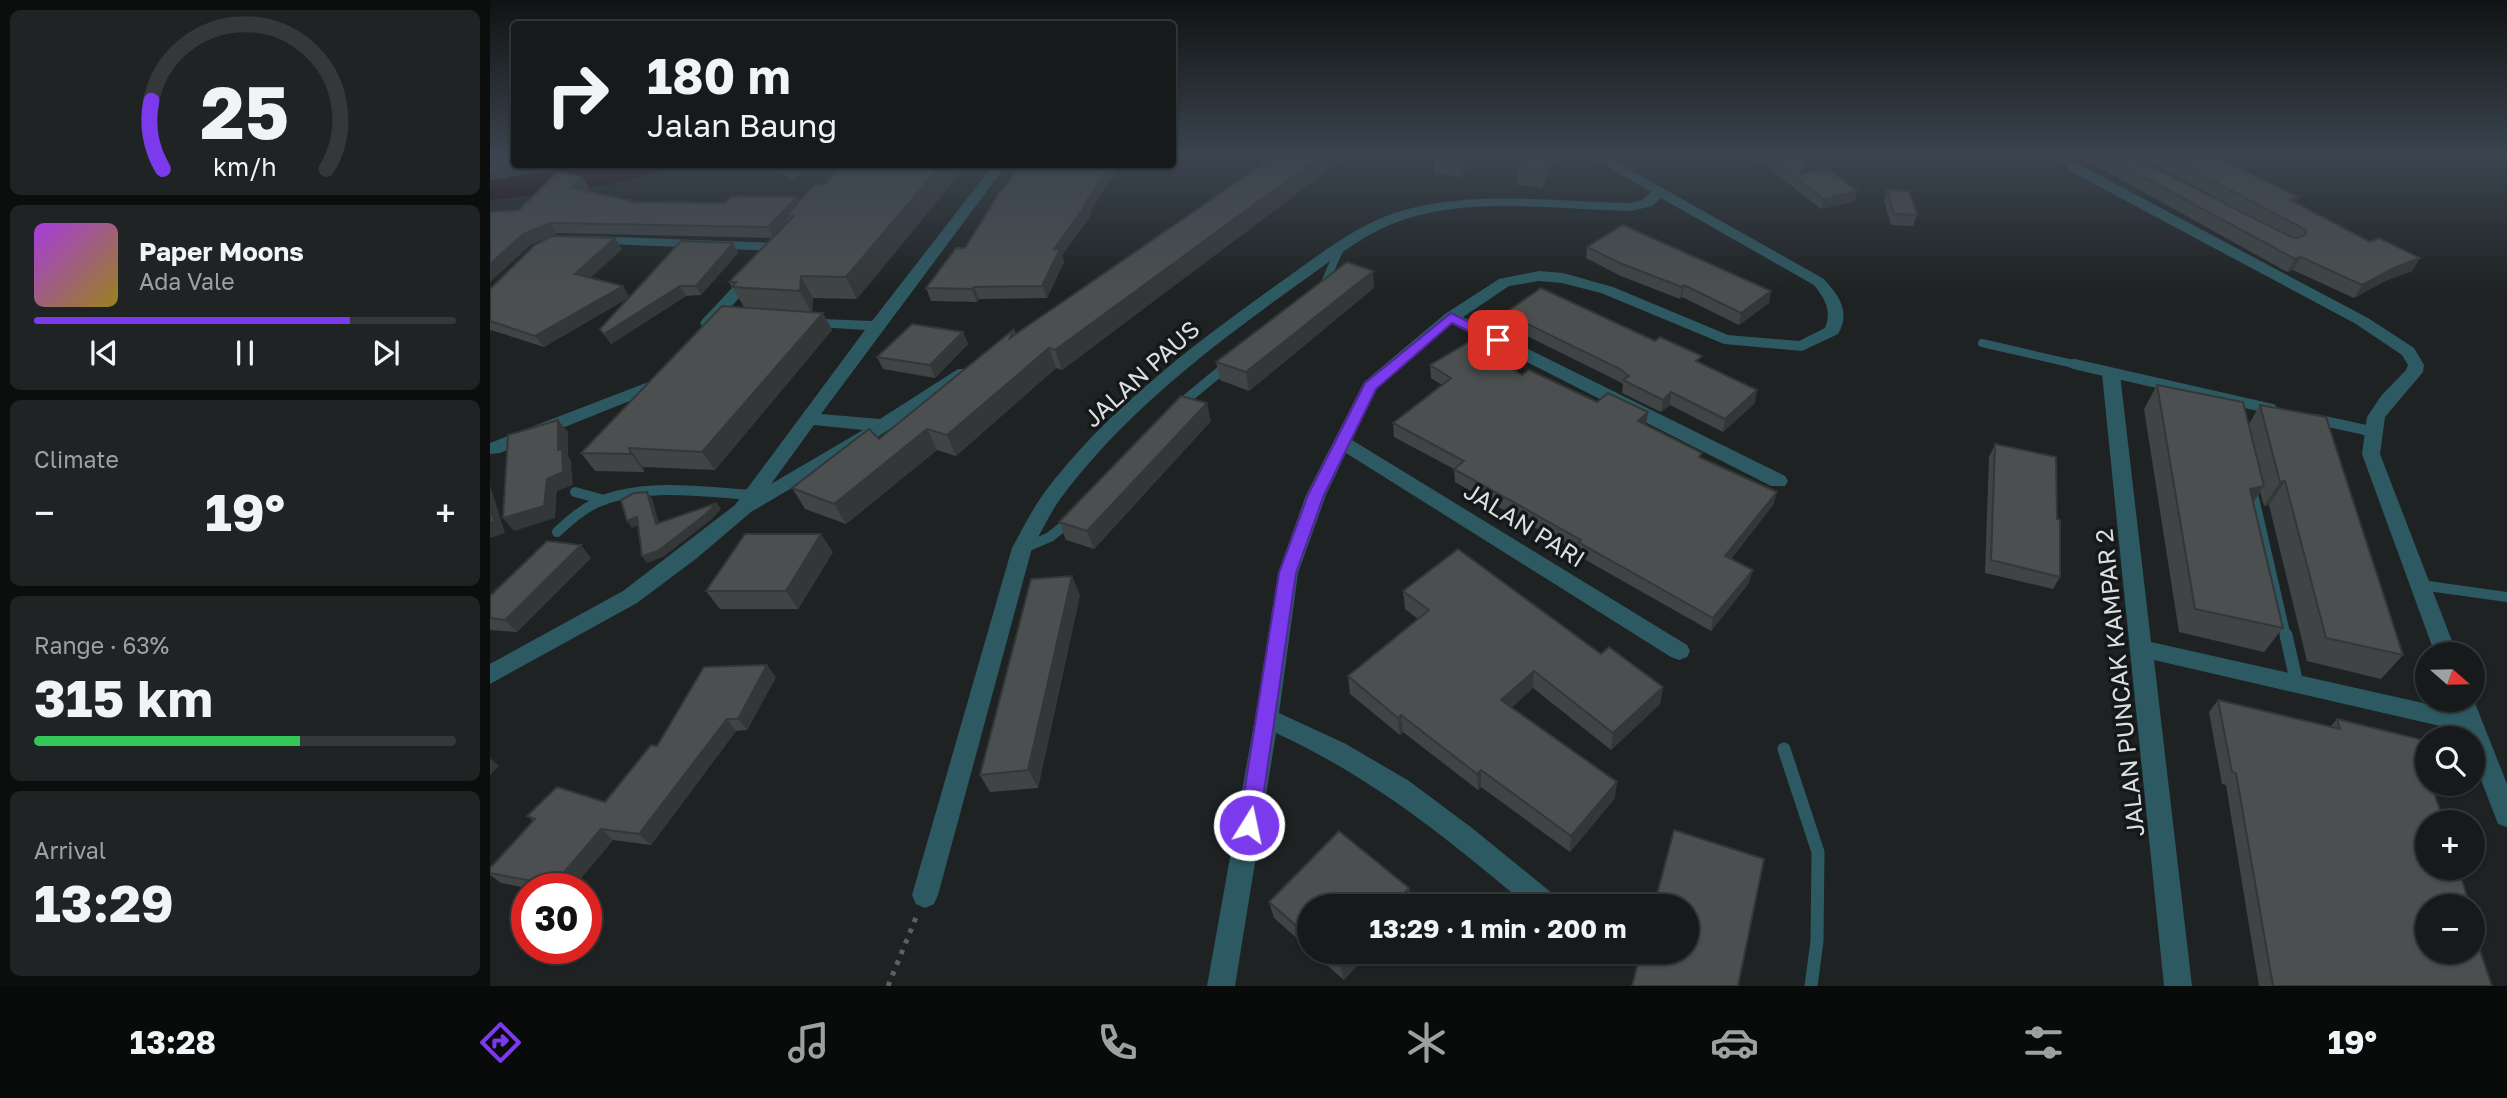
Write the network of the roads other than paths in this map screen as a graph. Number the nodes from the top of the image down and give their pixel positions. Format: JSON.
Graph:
{"nodes":[{"id":1,"x":972,"y":201,"type":"edge"},
{"id":2,"x":1650,"y":201,"type":"edge"},
{"id":3,"x":1678,"y":201,"type":"edge"},
{"id":4,"x":2137,"y":201,"type":"edge"},
{"id":5,"x":568,"y":240,"type":"edge"},
{"id":6,"x":1340,"y":248,"type":"junction"},
{"id":7,"x":1319,"y":292,"type":"edge"},
{"id":8,"x":715,"y":315,"type":"junction"},
{"id":9,"x":742,"y":317,"type":"edge"},
{"id":10,"x":1451,"y":317,"type":"junction"},
{"id":11,"x":782,"y":320,"type":"edge"},
{"id":12,"x":876,"y":326,"type":"junction"},
{"id":13,"x":697,"y":335,"type":"edge"},
{"id":14,"x":1982,"y":343,"type":"dead end"},
{"id":15,"x":1242,"y":353,"type":"edge"},
{"id":16,"x":978,"y":365,"type":"edge"},
{"id":17,"x":2111,"y":374,"type":"junction"},
{"id":18,"x":2231,"y":400,"type":"junction"},
{"id":19,"x":628,"y":411,"type":"edge"},
{"id":20,"x":2281,"y":411,"type":"edge"},
{"id":21,"x":1170,"y":414,"type":"edge"},
{"id":22,"x":2234,"y":414,"type":"edge"},
{"id":23,"x":2307,"y":417,"type":"edge"},
{"id":24,"x":808,"y":418,"type":"junction"},
{"id":25,"x":885,"y":425,"type":"junction"},
{"id":26,"x":2370,"y":430,"type":"junction"},
{"id":27,"x":1342,"y":442,"type":"junction"},
{"id":28,"x":493,"y":449,"type":"dead end"},
{"id":29,"x":1778,"y":481,"type":"dead end"},
{"id":30,"x":2250,"y":481,"type":"edge"},
{"id":31,"x":575,"y":492,"type":"dead end"},
{"id":32,"x":604,"y":500,"type":"junction"},
{"id":33,"x":747,"y":502,"type":"junction"},
{"id":34,"x":1074,"y":516,"type":"edge"},
{"id":35,"x":557,"y":532,"type":"dead end"},
{"id":36,"x":1022,"y":548,"type":"junction"},
{"id":37,"x":2421,"y":586,"type":"junction"},
{"id":38,"x":2507,"y":597,"type":"edge"},
{"id":39,"x":2442,"y":642,"type":"edge"},
{"id":40,"x":2142,"y":649,"type":"junction"},
{"id":41,"x":1679,"y":651,"type":"dead end"},
{"id":42,"x":490,"y":675,"type":"edge"},
{"id":43,"x":2297,"y":684,"type":"junction"},
{"id":44,"x":2415,"y":703,"type":"edge"},
{"id":45,"x":2466,"y":712,"type":"edge"},
{"id":46,"x":1267,"y":718,"type":"junction"},
{"id":47,"x":1784,"y":749,"type":"dead end"},
{"id":48,"x":2507,"y":816,"type":"edge"},
{"id":49,"x":1533,"y":894,"type":"edge"},
{"id":50,"x":925,"y":895,"type":"road end"},
{"id":51,"x":1221,"y":986,"type":"edge"},
{"id":52,"x":1811,"y":986,"type":"edge"},
{"id":53,"x":2178,"y":986,"type":"edge"}],
"edges":[{"from":1,"to":12,"type":"street"},
{"from":2,"to":6,"type":"street","name":"JALAN PAUS"},
{"from":3,"to":10,"type":"street"},
{"from":4,"to":26,"type":"street"},
{"from":5,"to":8,"type":"street"},
{"from":6,"to":7,"type":"lane"},
{"from":6,"to":36,"type":"street","name":"JALAN PAUS"},
{"from":8,"to":9,"type":"street"},
{"from":8,"to":13,"type":"street"},
{"from":10,"to":27,"type":"street"},
{"from":10,"to":29,"type":"street"},
{"from":11,"to":12,"type":"street"},
{"from":12,"to":24,"type":"street"},
{"from":14,"to":17,"type":"lane"},
{"from":15,"to":21,"type":"lane"},
{"from":16,"to":25,"type":"street"},
{"from":17,"to":18,"type":"lane"},
{"from":17,"to":40,"type":"street","name":"JALAN PUNCAK KAMPAR 2"},
{"from":18,"to":20,"type":"lane"},
{"from":18,"to":22,"type":"lane"},
{"from":19,"to":28,"type":"street"},
{"from":23,"to":26,"type":"lane"},
{"from":24,"to":25,"type":"street"},
{"from":24,"to":33,"type":"street"},
{"from":25,"to":33,"type":"street"},
{"from":26,"to":37,"type":"street"},
{"from":27,"to":41,"type":"street","name":"JALAN PARI"},
{"from":27,"to":46,"type":"street"},
{"from":30,"to":43,"type":"lane"},
{"from":31,"to":32,"type":"lane"},
{"from":32,"to":33,"type":"lane"},
{"from":32,"to":35,"type":"lane"},
{"from":33,"to":42,"type":"street"},
{"from":34,"to":36,"type":"lane"},
{"from":36,"to":50,"type":"street","name":"JALAN PAUS"},
{"from":37,"to":38,"type":"lane"},
{"from":37,"to":39,"type":"street"},
{"from":40,"to":43,"type":"street"},
{"from":40,"to":53,"type":"street","name":"JALAN PUNCAK KAMPAR 2"},
{"from":43,"to":44,"type":"street"},
{"from":45,"to":48,"type":"street"},
{"from":46,"to":49,"type":"street"},
{"from":46,"to":51,"type":"street"},
{"from":47,"to":52,"type":"lane"}]}
